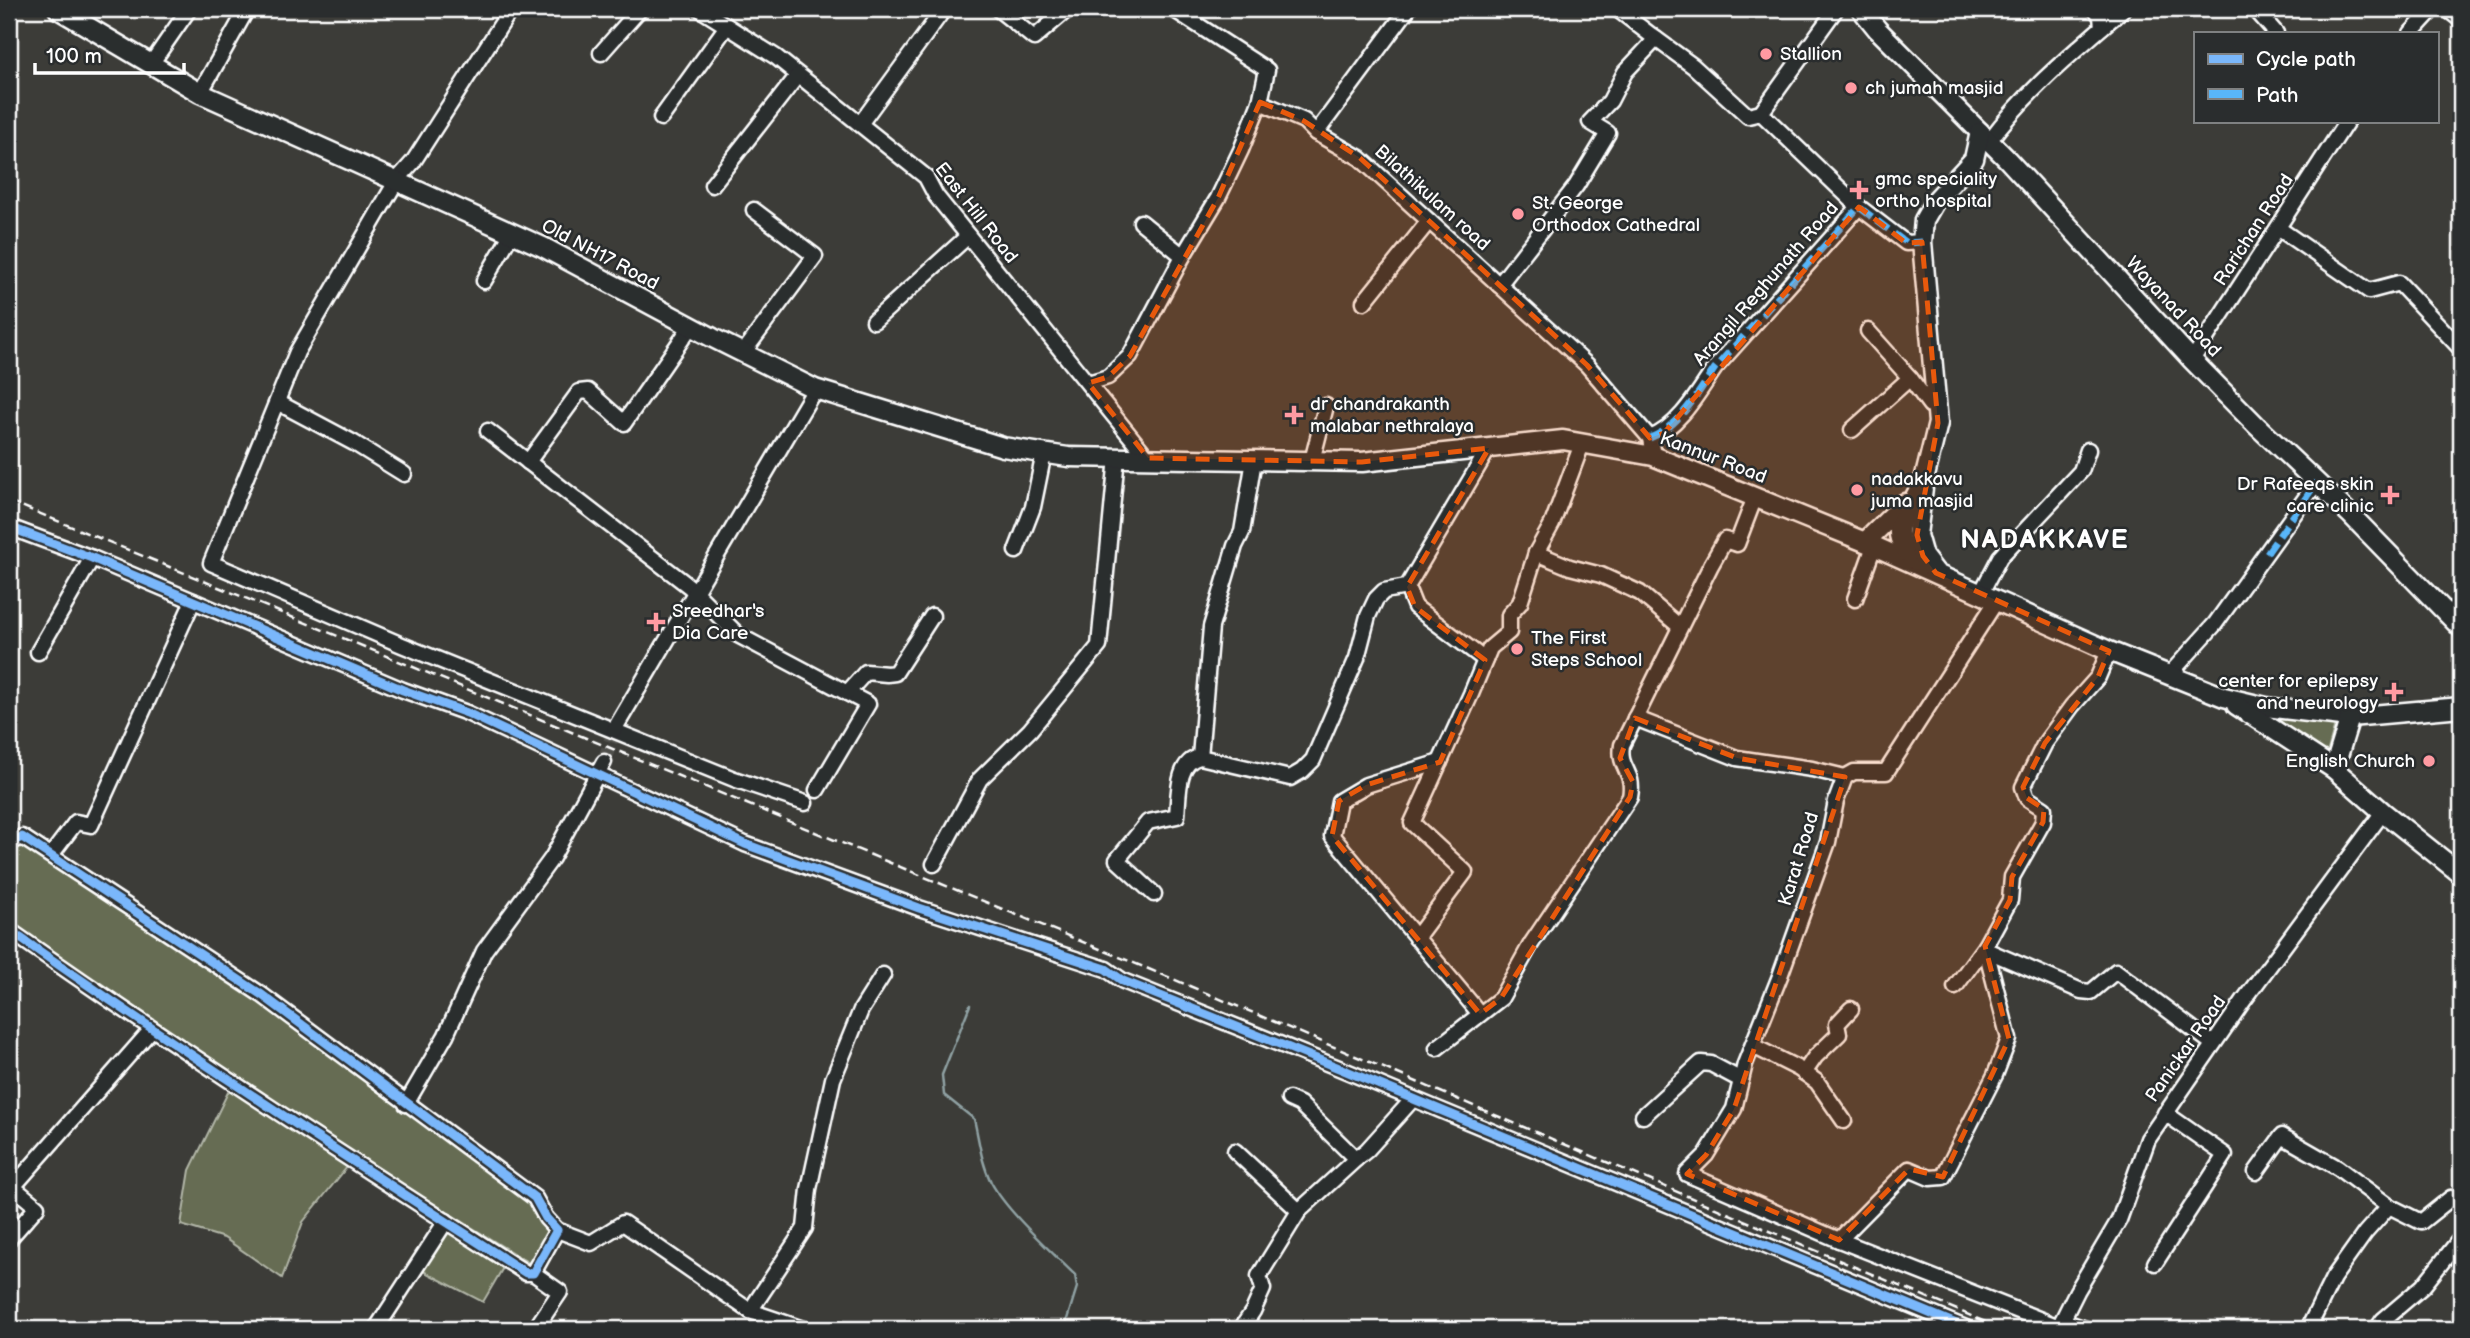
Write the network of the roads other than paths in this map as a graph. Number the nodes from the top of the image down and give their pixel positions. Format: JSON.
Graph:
{"nodes":[{"id":1,"x":58,"y":9,"type":"edge"},
{"id":2,"x":189,"y":9,"type":"edge"},
{"id":3,"x":247,"y":9,"type":"edge"},
{"id":4,"x":511,"y":9,"type":"edge"},
{"id":5,"x":640,"y":9,"type":"edge"},
{"id":6,"x":700,"y":9,"type":"edge"},
{"id":7,"x":944,"y":9,"type":"edge"},
{"id":8,"x":998,"y":9,"type":"edge"},
{"id":9,"x":1068,"y":9,"type":"edge"},
{"id":10,"x":1172,"y":9,"type":"edge"},
{"id":11,"x":1408,"y":9,"type":"edge"},
{"id":12,"x":1617,"y":9,"type":"edge"},
{"id":13,"x":1836,"y":9,"type":"edge"},
{"id":14,"x":1861,"y":9,"type":"edge"},
{"id":15,"x":2095,"y":9,"type":"edge"},
{"id":16,"x":2123,"y":9,"type":"edge"},
{"id":17,"x":2255,"y":9,"type":"edge"},
{"id":18,"x":2433,"y":9,"type":"edge"},
{"id":19,"x":2447,"y":9,"type":"edge"},
{"id":20,"x":722,"y":18,"type":"edge"},
{"id":21,"x":2461,"y":20,"type":"edge"},
{"id":22,"x":2102,"y":27,"type":"junction"},
{"id":23,"x":2275,"y":32,"type":"edge"},
{"id":24,"x":2412,"y":32,"type":"edge"},
{"id":25,"x":1656,"y":39,"type":"junction"},
{"id":26,"x":601,"y":53,"type":"dead end"},
{"id":27,"x":151,"y":64,"type":"junction"},
{"id":28,"x":798,"y":75,"type":"junction"},
{"id":29,"x":200,"y":93,"type":"junction"},
{"id":30,"x":1259,"y":102,"type":"junction"},
{"id":31,"x":1761,"y":113,"type":"junction"},
{"id":32,"x":661,"y":118,"type":"dead end"},
{"id":33,"x":2346,"y":122,"type":"edge"},
{"id":34,"x":860,"y":124,"type":"junction"},
{"id":35,"x":1316,"y":133,"type":"junction"},
{"id":36,"x":1984,"y":136,"type":"junction"},
{"id":37,"x":1974,"y":159,"type":"junction"},
{"id":38,"x":2006,"y":159,"type":"junction"},
{"id":39,"x":397,"y":180,"type":"junction"},
{"id":40,"x":712,"y":185,"type":"dead end"},
{"id":41,"x":1859,"y":207,"type":"junction"},
{"id":42,"x":754,"y":210,"type":"dead end"},
{"id":43,"x":1429,"y":221,"type":"junction"},
{"id":44,"x":1141,"y":222,"type":"dead end"},
{"id":45,"x":2278,"y":228,"type":"junction"},
{"id":46,"x":512,"y":233,"type":"junction"},
{"id":47,"x":968,"y":236,"type":"junction"},
{"id":48,"x":1922,"y":242,"type":"junction"},
{"id":49,"x":1183,"y":256,"type":"junction"},
{"id":50,"x":484,"y":281,"type":"dead end"},
{"id":51,"x":1499,"y":285,"type":"junction"},
{"id":52,"x":1364,"y":302,"type":"dead end"},
{"id":53,"x":874,"y":321,"type":"dead end"},
{"id":54,"x":691,"y":326,"type":"junction"},
{"id":55,"x":1868,"y":331,"type":"dead end"},
{"id":56,"x":2461,"y":349,"type":"edge"},
{"id":57,"x":743,"y":353,"type":"junction"},
{"id":58,"x":2192,"y":360,"type":"junction"},
{"id":59,"x":1910,"y":378,"type":"junction"},
{"id":60,"x":1088,"y":383,"type":"junction"},
{"id":61,"x":815,"y":389,"type":"junction"},
{"id":62,"x":277,"y":402,"type":"junction"},
{"id":63,"x":1936,"y":404,"type":"junction"},
{"id":64,"x":1326,"y":406,"type":"dead end"},
{"id":65,"x":1852,"y":430,"type":"dead end"},
{"id":66,"x":488,"y":431,"type":"dead end"},
{"id":67,"x":1582,"y":444,"type":"junction"},
{"id":68,"x":1651,"y":447,"type":"junction"},
{"id":69,"x":1489,"y":448,"type":"junction"},
{"id":70,"x":2088,"y":450,"type":"dead end"},
{"id":71,"x":1044,"y":453,"type":"junction"},
{"id":72,"x":1117,"y":457,"type":"junction"},
{"id":73,"x":1148,"y":457,"type":"junction"},
{"id":74,"x":1254,"y":460,"type":"junction"},
{"id":75,"x":1312,"y":461,"type":"junction"},
{"id":76,"x":528,"y":462,"type":"junction"},
{"id":77,"x":404,"y":474,"type":"dead end"},
{"id":78,"x":1924,"y":480,"type":"junction"},
{"id":79,"x":2317,"y":482,"type":"junction"},
{"id":80,"x":1755,"y":497,"type":"junction"},
{"id":81,"x":9,"y":527,"type":"edge"},
{"id":82,"x":1869,"y":544,"type":"junction"},
{"id":83,"x":1016,"y":551,"type":"dead end"},
{"id":84,"x":1536,"y":553,"type":"junction"},
{"id":85,"x":92,"y":558,"type":"junction"},
{"id":86,"x":1929,"y":570,"type":"junction"},
{"id":87,"x":1407,"y":587,"type":"junction"},
{"id":88,"x":695,"y":592,"type":"junction"},
{"id":89,"x":1989,"y":596,"type":"junction"},
{"id":90,"x":1855,"y":600,"type":"dead end"},
{"id":91,"x":192,"y":601,"type":"junction"},
{"id":92,"x":932,"y":616,"type":"dead end"},
{"id":93,"x":1679,"y":626,"type":"junction"},
{"id":94,"x":2461,"y":628,"type":"edge"},
{"id":95,"x":2109,"y":651,"type":"junction"},
{"id":96,"x":38,"y":652,"type":"dead end"},
{"id":97,"x":1485,"y":660,"type":"junction"},
{"id":98,"x":2169,"y":675,"type":"junction"},
{"id":99,"x":847,"y":693,"type":"junction"},
{"id":100,"x":2224,"y":697,"type":"junction"},
{"id":101,"x":2461,"y":707,"type":"edge"},
{"id":102,"x":2350,"y":717,"type":"junction"},
{"id":103,"x":1635,"y":718,"type":"junction"},
{"id":104,"x":614,"y":730,"type":"junction"},
{"id":105,"x":1200,"y":757,"type":"junction"},
{"id":106,"x":1440,"y":762,"type":"junction"},
{"id":107,"x":600,"y":768,"type":"junction"},
{"id":108,"x":2334,"y":769,"type":"junction"},
{"id":109,"x":1845,"y":777,"type":"junction"},
{"id":110,"x":817,"y":790,"type":"dead end"},
{"id":111,"x":805,"y":803,"type":"dead end"},
{"id":112,"x":2383,"y":812,"type":"junction"},
{"id":113,"x":9,"y":843,"type":"edge"},
{"id":114,"x":51,"y":855,"type":"junction"},
{"id":115,"x":934,"y":864,"type":"dead end"},
{"id":116,"x":2461,"y":874,"type":"edge"},
{"id":117,"x":1154,"y":894,"type":"dead end"},
{"id":118,"x":9,"y":930,"type":"edge"},
{"id":119,"x":1416,"y":937,"type":"junction"},
{"id":120,"x":1986,"y":948,"type":"junction"},
{"id":121,"x":883,"y":975,"type":"dead end"},
{"id":122,"x":1955,"y":987,"type":"dead end"},
{"id":123,"x":1851,"y":1009,"type":"dead end"},
{"id":124,"x":1480,"y":1014,"type":"junction"},
{"id":125,"x":152,"y":1029,"type":"junction"},
{"id":126,"x":2213,"y":1044,"type":"junction"},
{"id":127,"x":1753,"y":1046,"type":"junction"},
{"id":128,"x":1437,"y":1048,"type":"dead end"},
{"id":129,"x":1804,"y":1073,"type":"junction"},
{"id":130,"x":1741,"y":1080,"type":"junction"},
{"id":131,"x":1289,"y":1099,"type":"dead end"},
{"id":132,"x":1413,"y":1099,"type":"junction"},
{"id":133,"x":407,"y":1104,"type":"junction"},
{"id":134,"x":2165,"y":1112,"type":"junction"},
{"id":135,"x":1643,"y":1116,"type":"dead end"},
{"id":136,"x":1843,"y":1121,"type":"dead end"},
{"id":137,"x":1235,"y":1151,"type":"dead end"},
{"id":138,"x":1356,"y":1159,"type":"junction"},
{"id":139,"x":2256,"y":1172,"type":"dead end"},
{"id":140,"x":2461,"y":1203,"type":"edge"},
{"id":141,"x":2389,"y":1206,"type":"junction"},
{"id":142,"x":1299,"y":1211,"type":"junction"},
{"id":143,"x":446,"y":1221,"type":"junction"},
{"id":144,"x":556,"y":1230,"type":"junction"},
{"id":145,"x":2461,"y":1238,"type":"edge"},
{"id":146,"x":9,"y":1239,"type":"edge"},
{"id":147,"x":1839,"y":1240,"type":"junction"},
{"id":148,"x":2155,"y":1263,"type":"dead end"},
{"id":149,"x":533,"y":1273,"type":"junction"},
{"id":150,"x":750,"y":1311,"type":"junction"},
{"id":151,"x":2060,"y":1326,"type":"edge"},
{"id":152,"x":376,"y":1329,"type":"edge"},
{"id":153,"x":535,"y":1329,"type":"edge"},
{"id":154,"x":803,"y":1329,"type":"edge"},
{"id":155,"x":1241,"y":1329,"type":"edge"},
{"id":156,"x":1968,"y":1329,"type":"edge"},
{"id":157,"x":2086,"y":1329,"type":"edge"},
{"id":158,"x":2308,"y":1329,"type":"edge"},
{"id":159,"x":2377,"y":1329,"type":"edge"}],
"edges":[{"from":1,"to":27,"type":"main road","name":"Old NH17 Road"},
{"from":2,"to":27,"type":"street"},
{"from":3,"to":29,"type":"street"},
{"from":4,"to":39,"type":"street"},
{"from":5,"to":26,"type":"street"},
{"from":6,"to":20,"type":"street","name":"East Hill Road"},
{"from":7,"to":34,"type":"street"},
{"from":8,"to":9,"type":"street"},
{"from":10,"to":30,"type":"street"},
{"from":11,"to":35,"type":"street"},
{"from":12,"to":25,"type":"street"},
{"from":13,"to":31,"type":"street"},
{"from":14,"to":36,"type":"main road","name":"Wayanad Road"},
{"from":15,"to":22,"type":"street"},
{"from":16,"to":22,"type":"street"},
{"from":17,"to":23,"type":"street"},
{"from":18,"to":24,"type":"street"},
{"from":19,"to":21,"type":"street"},
{"from":20,"to":28,"type":"street","name":"East Hill Road"},
{"from":20,"to":32,"type":"street"},
{"from":22,"to":36,"type":"street"},
{"from":25,"to":31,"type":"street"},
{"from":25,"to":51,"type":"street"},
{"from":27,"to":29,"type":"main road","name":"Old NH17 Road"},
{"from":28,"to":34,"type":"street","name":"East Hill Road"},
{"from":28,"to":40,"type":"street"},
{"from":29,"to":39,"type":"main road","name":"Old NH17 Road"},
{"from":30,"to":35,"type":"street","name":"Bilathikulam road"},
{"from":30,"to":49,"type":"street"},
{"from":31,"to":41,"type":"street"},
{"from":33,"to":45,"type":"street","name":"Rarichan Road"},
{"from":34,"to":47,"type":"street","name":"East Hill Road"},
{"from":35,"to":43,"type":"street","name":"Bilathikulam road"},
{"from":36,"to":37,"type":"main road"},
{"from":36,"to":38,"type":"main road","name":"Wayanad Road"},
{"from":37,"to":38,"type":"main road"},
{"from":37,"to":48,"type":"main road"},
{"from":38,"to":58,"type":"main road","name":"Wayanad Road"},
{"from":39,"to":46,"type":"main road","name":"Old NH17 Road"},
{"from":39,"to":62,"type":"street"},
{"from":41,"to":48,"type":"street","name":"Arangil Reghunath Road"},
{"from":41,"to":68,"type":"street","name":"Arangil Reghunath Road"},
{"from":42,"to":57,"type":"street"},
{"from":43,"to":51,"type":"street","name":"Bilathikulam road"},
{"from":43,"to":52,"type":"street"},
{"from":44,"to":49,"type":"street"},
{"from":45,"to":56,"type":"street"},
{"from":45,"to":58,"type":"street","name":"Rarichan Road"},
{"from":46,"to":50,"type":"street"},
{"from":46,"to":54,"type":"main road","name":"Old NH17 Road"},
{"from":47,"to":53,"type":"street"},
{"from":47,"to":60,"type":"street","name":"East Hill Road"},
{"from":48,"to":63,"type":"main road"},
{"from":49,"to":60,"type":"street"},
{"from":51,"to":68,"type":"street","name":"Bilathikulam road"},
{"from":54,"to":57,"type":"main road","name":"Old NH17 Road"},
{"from":54,"to":76,"type":"street"},
{"from":55,"to":59,"type":"street"},
{"from":57,"to":61,"type":"main road","name":"Old NH17 Road"},
{"from":58,"to":79,"type":"main road","name":"Wayanad Road"},
{"from":59,"to":63,"type":"street"},
{"from":59,"to":65,"type":"street"},
{"from":60,"to":73,"type":"street","name":"East Hill Road"},
{"from":61,"to":71,"type":"main road","name":"Old NH17 Road"},
{"from":61,"to":88,"type":"street"},
{"from":62,"to":77,"type":"street"},
{"from":62,"to":104,"type":"street"},
{"from":63,"to":78,"type":"main road"},
{"from":64,"to":75,"type":"street"},
{"from":66,"to":76,"type":"street"},
{"from":67,"to":68,"type":"main road","name":"Kannur Road"},
{"from":67,"to":69,"type":"main road","name":"Kannur Road"},
{"from":67,"to":84,"type":"street"},
{"from":68,"to":80,"type":"main road","name":"Kannur Road"},
{"from":69,"to":75,"type":"main road","name":"Kannur Road"},
{"from":69,"to":87,"type":"street"},
{"from":70,"to":89,"type":"street"},
{"from":71,"to":72,"type":"main road","name":"Old NH17 Road"},
{"from":71,"to":83,"type":"street"},
{"from":72,"to":73,"type":"main road","name":"Old NH17 Road"},
{"from":72,"to":115,"type":"street"},
{"from":73,"to":74,"type":"main road","name":"Kannur Road"},
{"from":74,"to":75,"type":"main road","name":"Kannur Road"},
{"from":74,"to":105,"type":"street"},
{"from":76,"to":88,"type":"street"},
{"from":78,"to":82,"type":"main road"},
{"from":78,"to":86,"type":"main road"},
{"from":79,"to":94,"type":"main road","name":"Wayanad Road"},
{"from":79,"to":98,"type":"street"},
{"from":80,"to":82,"type":"main road","name":"Kannur Road"},
{"from":80,"to":93,"type":"street"},
{"from":81,"to":85,"type":"street"},
{"from":82,"to":86,"type":"main road","name":"Kannur Road"},
{"from":82,"to":90,"type":"street"},
{"from":84,"to":93,"type":"street"},
{"from":84,"to":97,"type":"street"},
{"from":85,"to":91,"type":"street"},
{"from":85,"to":96,"type":"street"},
{"from":86,"to":89,"type":"main road","name":"Kannur Road"},
{"from":87,"to":97,"type":"street"},
{"from":87,"to":105,"type":"street"},
{"from":88,"to":99,"type":"street"},
{"from":88,"to":104,"type":"street"},
{"from":89,"to":95,"type":"main road","name":"Kannur Road"},
{"from":89,"to":109,"type":"street"},
{"from":91,"to":107,"type":"street"},
{"from":91,"to":114,"type":"street"},
{"from":92,"to":99,"type":"street"},
{"from":93,"to":103,"type":"street"},
{"from":95,"to":98,"type":"main road","name":"Kannur Road"},
{"from":95,"to":120,"type":"street"},
{"from":97,"to":106,"type":"street"},
{"from":98,"to":100,"type":"main road","name":"Kannur Road"},
{"from":99,"to":110,"type":"street"},
{"from":100,"to":102,"type":"main road"},
{"from":100,"to":108,"type":"main road"},
{"from":101,"to":102,"type":"main road"},
{"from":102,"to":108,"type":"main road"},
{"from":103,"to":109,"type":"street"},
{"from":103,"to":124,"type":"street"},
{"from":104,"to":111,"type":"street"},
{"from":105,"to":117,"type":"street"},
{"from":106,"to":119,"type":"street"},
{"from":106,"to":119,"type":"street"},
{"from":107,"to":132,"type":"street"},
{"from":107,"to":133,"type":"street"},
{"from":108,"to":112,"type":"main road"},
{"from":109,"to":127,"type":"street","name":"Karat Road"},
{"from":112,"to":116,"type":"main road"},
{"from":112,"to":126,"type":"street","name":"Panickar Road"},
{"from":113,"to":114,"type":"street"},
{"from":114,"to":133,"type":"street"},
{"from":118,"to":125,"type":"street"},
{"from":119,"to":124,"type":"street"},
{"from":120,"to":122,"type":"street"},
{"from":120,"to":126,"type":"street"},
{"from":120,"to":147,"type":"street"},
{"from":121,"to":150,"type":"street"},
{"from":123,"to":129,"type":"street"},
{"from":124,"to":128,"type":"street"},
{"from":125,"to":143,"type":"street"},
{"from":125,"to":146,"type":"street"},
{"from":126,"to":134,"type":"street","name":"Panickar Road"},
{"from":127,"to":129,"type":"street"},
{"from":127,"to":130,"type":"street","name":"Karat Road"},
{"from":129,"to":136,"type":"street"},
{"from":130,"to":135,"type":"street"},
{"from":130,"to":147,"type":"street","name":"Karat Road"},
{"from":131,"to":138,"type":"street"},
{"from":132,"to":138,"type":"street"},
{"from":132,"to":156,"type":"street"},
{"from":133,"to":144,"type":"street"},
{"from":134,"to":148,"type":"street"},
{"from":134,"to":151,"type":"street","name":"Panickar Road"},
{"from":137,"to":142,"type":"street"},
{"from":138,"to":142,"type":"street"},
{"from":139,"to":141,"type":"street"},
{"from":140,"to":141,"type":"street"},
{"from":141,"to":158,"type":"street"},
{"from":142,"to":155,"type":"street"},
{"from":143,"to":149,"type":"street"},
{"from":143,"to":152,"type":"street"},
{"from":144,"to":149,"type":"street"},
{"from":144,"to":150,"type":"street"},
{"from":145,"to":159,"type":"street"},
{"from":147,"to":151,"type":"street"},
{"from":149,"to":153,"type":"street"},
{"from":150,"to":154,"type":"street"},
{"from":151,"to":157,"type":"street"}]}
